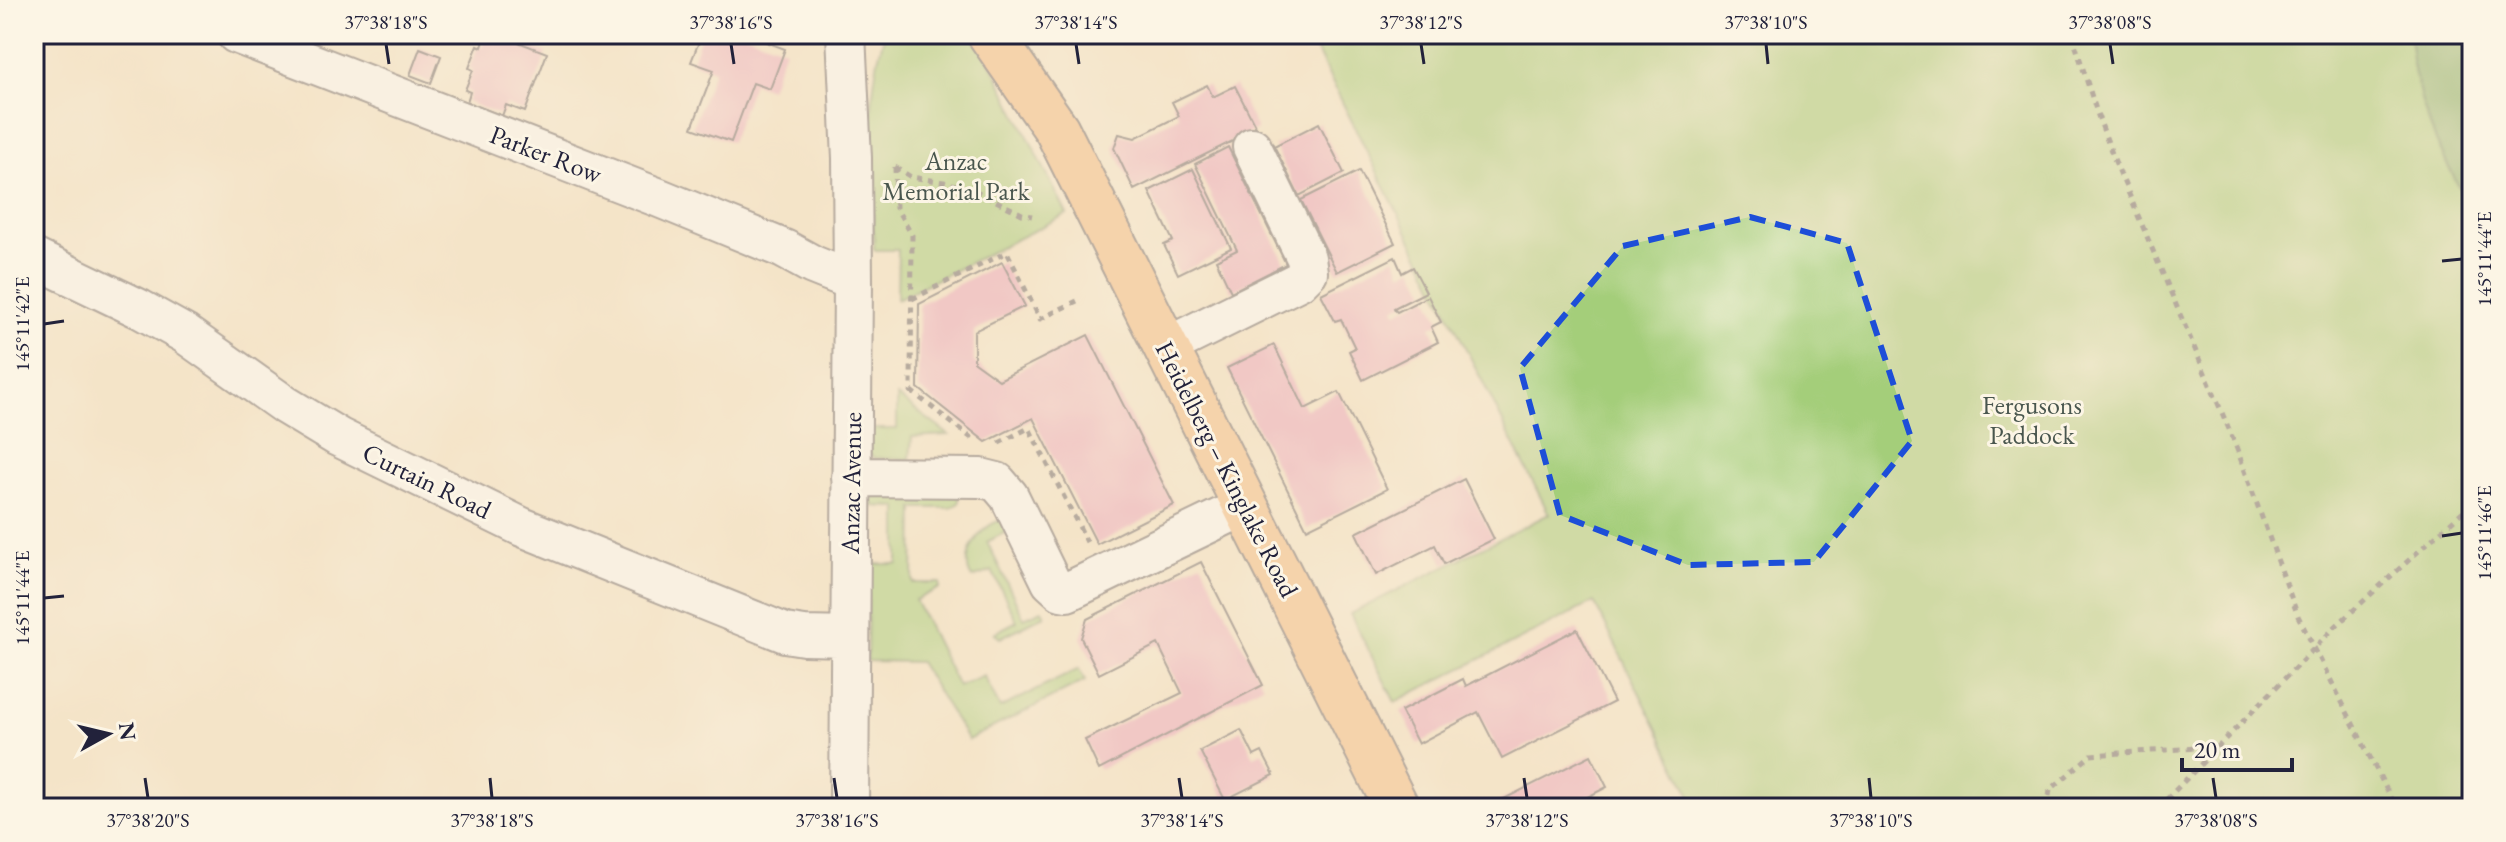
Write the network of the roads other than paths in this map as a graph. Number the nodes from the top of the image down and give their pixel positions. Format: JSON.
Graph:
{"nodes":[{"id":1,"x":236,"y":34,"type":"edge"},
{"id":2,"x":846,"y":34,"type":"edge"},
{"id":3,"x":875,"y":34,"type":"edge"},
{"id":4,"x":990,"y":34,"type":"edge"},
{"id":5,"x":1023,"y":34,"type":"edge"},
{"id":6,"x":1057,"y":130,"type":"junction"},
{"id":7,"x":1252,"y":147,"type":"dead end"},
{"id":8,"x":852,"y":158,"type":"junction"},
{"id":9,"x":34,"y":258,"type":"edge"},
{"id":10,"x":853,"y":281,"type":"junction"},
{"id":11,"x":1166,"y":347,"type":"junction"},
{"id":12,"x":851,"y":477,"type":"junction"},
{"id":13,"x":1245,"y":506,"type":"junction"},
{"id":14,"x":850,"y":637,"type":"junction"},
{"id":15,"x":849,"y":808,"type":"edge"},
{"id":16,"x":1397,"y":808,"type":"edge"}],
"edges":[{"from":1,"to":10,"type":"street","name":"Parker Row"},
{"from":2,"to":8,"type":"street","name":"Anzac Avenue"},
{"from":3,"to":8,"type":"street","name":"Anzac Avenue"},
{"from":4,"to":6,"type":"main road","name":"Heidelberg – Kinglake Road"},
{"from":5,"to":6,"type":"main road","name":"Heidelberg – Kinglake Road"},
{"from":6,"to":11,"type":"main road","name":"Heidelberg – Kinglake Road"},
{"from":7,"to":11,"type":"street"},
{"from":8,"to":10,"type":"street","name":"Anzac Avenue"},
{"from":9,"to":14,"type":"street","name":"Curtain Road"},
{"from":10,"to":12,"type":"street","name":"Anzac Avenue"},
{"from":11,"to":13,"type":"main road","name":"Heidelberg – Kinglake Road"},
{"from":12,"to":13,"type":"street"},
{"from":12,"to":14,"type":"street","name":"Anzac Avenue"},
{"from":13,"to":16,"type":"main road","name":"Heidelberg – Kinglake Road"},
{"from":14,"to":15,"type":"street","name":"Anzac Avenue"}]}
